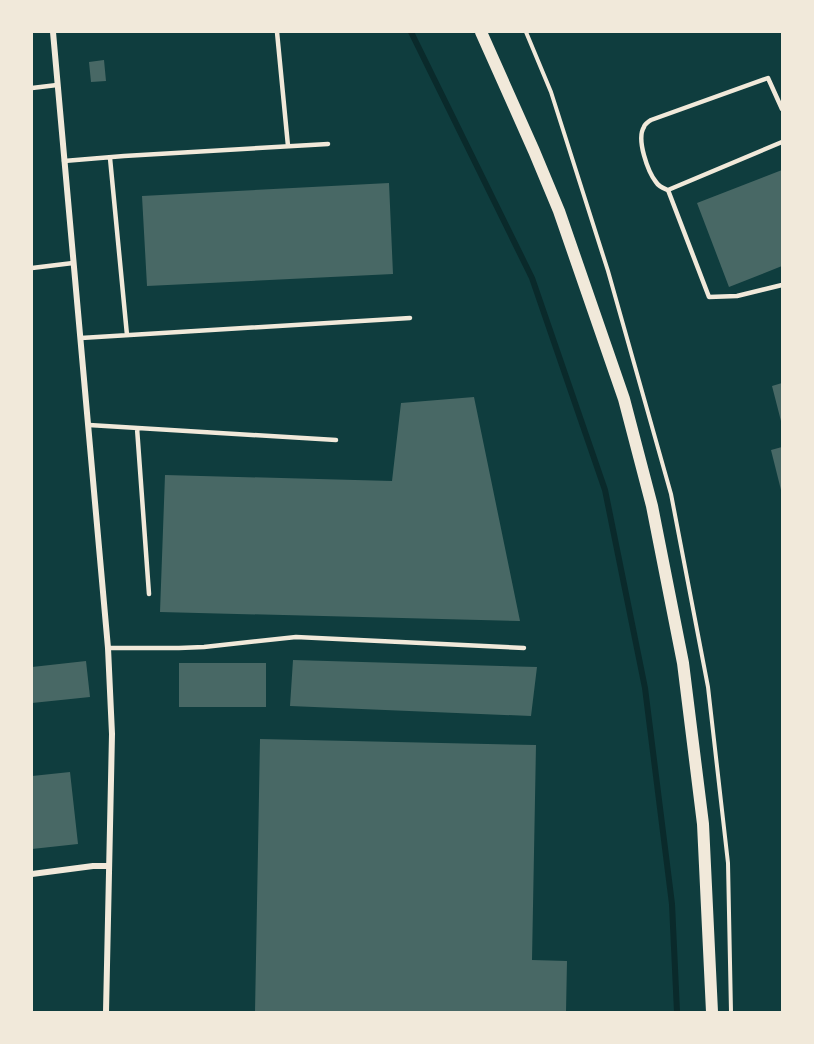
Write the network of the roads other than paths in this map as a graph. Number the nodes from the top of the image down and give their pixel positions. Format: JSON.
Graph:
{"nodes":[{"id":1,"x":53,"y":32,"type":"edge"},
{"id":2,"x":277,"y":32,"type":"edge"},
{"id":3,"x":481,"y":32,"type":"edge"},
{"id":4,"x":57,"y":85,"type":"junction"},
{"id":5,"x":32,"y":88,"type":"edge"},
{"id":6,"x":783,"y":109,"type":"edge"},
{"id":7,"x":783,"y":142,"type":"edge"},
{"id":8,"x":328,"y":144,"type":"dead end"},
{"id":9,"x":288,"y":146,"type":"junction"},
{"id":10,"x":110,"y":158,"type":"junction"},
{"id":11,"x":64,"y":161,"type":"junction"},
{"id":12,"x":668,"y":190,"type":"junction"},
{"id":13,"x":73,"y":263,"type":"junction"},
{"id":14,"x":32,"y":268,"type":"edge"},
{"id":15,"x":783,"y":285,"type":"edge"},
{"id":16,"x":410,"y":318,"type":"dead end"},
{"id":17,"x":127,"y":335,"type":"junction"},
{"id":18,"x":81,"y":338,"type":"junction"},
{"id":19,"x":89,"y":425,"type":"junction"},
{"id":20,"x":137,"y":428,"type":"junction"},
{"id":21,"x":336,"y":440,"type":"dead end"},
{"id":22,"x":149,"y":594,"type":"dead end"},
{"id":23,"x":108,"y":648,"type":"junction"},
{"id":24,"x":524,"y":648,"type":"dead end"},
{"id":25,"x":109,"y":866,"type":"junction"},
{"id":26,"x":32,"y":874,"type":"edge"},
{"id":27,"x":106,"y":1012,"type":"edge"},
{"id":28,"x":712,"y":1012,"type":"edge"}],
"edges":[{"from":1,"to":4,"type":"street"},
{"from":2,"to":9,"type":"lane"},
{"from":3,"to":28,"type":"main road"},
{"from":4,"to":5,"type":"lane"},
{"from":4,"to":11,"type":"street"},
{"from":6,"to":12,"type":"lane"},
{"from":7,"to":12,"type":"lane"},
{"from":8,"to":9,"type":"lane"},
{"from":9,"to":10,"type":"lane"},
{"from":10,"to":11,"type":"lane"},
{"from":10,"to":17,"type":"lane"},
{"from":11,"to":13,"type":"street"},
{"from":12,"to":15,"type":"lane"},
{"from":13,"to":14,"type":"lane"},
{"from":13,"to":18,"type":"street"},
{"from":16,"to":17,"type":"lane"},
{"from":17,"to":18,"type":"lane"},
{"from":18,"to":19,"type":"street"},
{"from":19,"to":20,"type":"lane"},
{"from":19,"to":23,"type":"street"},
{"from":20,"to":21,"type":"lane"},
{"from":20,"to":22,"type":"lane"},
{"from":23,"to":24,"type":"lane"},
{"from":23,"to":25,"type":"street"},
{"from":25,"to":26,"type":"street"},
{"from":25,"to":27,"type":"street"}]}
